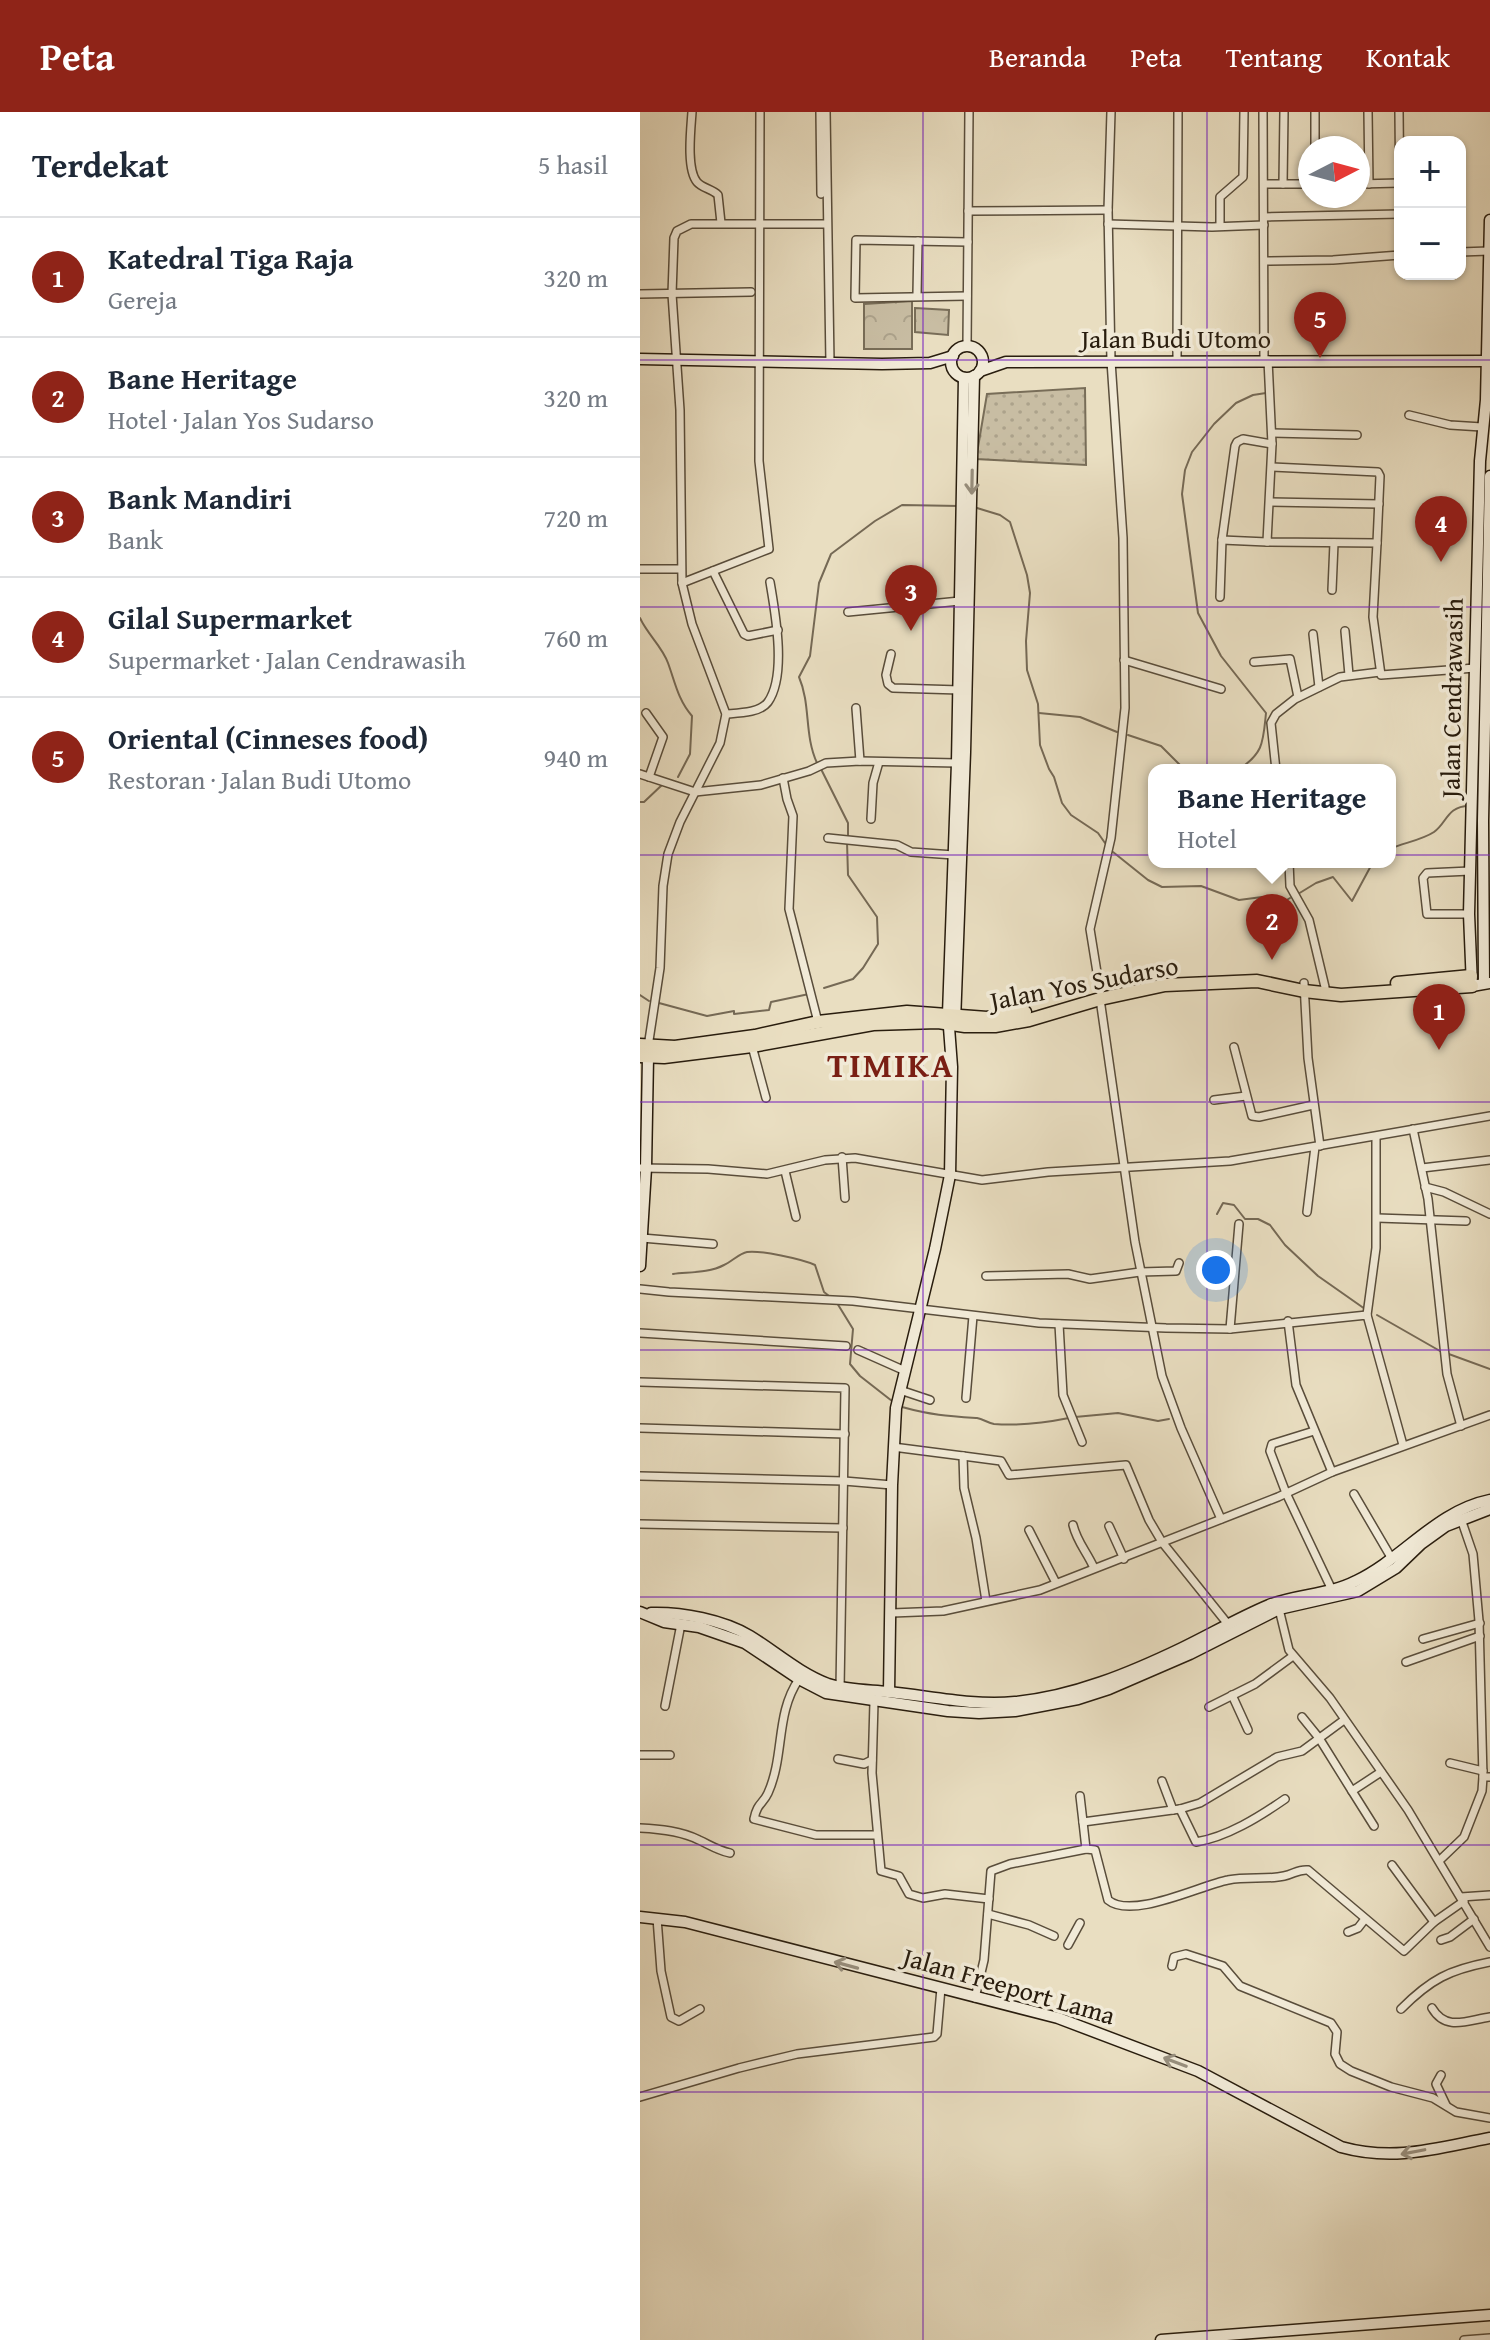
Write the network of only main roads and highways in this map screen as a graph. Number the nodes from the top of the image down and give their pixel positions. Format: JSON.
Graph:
{"nodes":[{"id":1,"x":1482,"y":979,"type":"edge"},
{"id":2,"x":1304,"y":987,"type":"junction"},
{"id":3,"x":951,"y":1022,"type":"junction"},
{"id":4,"x":644,"y":1051,"type":"edge"}],
"edges":[{"from":1,"to":2,"type":"highway","name":"Jalan Yos Sudarso"},
{"from":1,"to":2,"type":"highway","name":"Jalan Yos Sudarso"},
{"from":2,"to":3,"type":"highway","name":"Jalan Yos Sudarso"},
{"from":3,"to":4,"type":"highway","name":"Jalan Yos Sudarso"},
{"from":3,"to":4,"type":"highway","name":"Jalan Yos Sudarso"}]}
